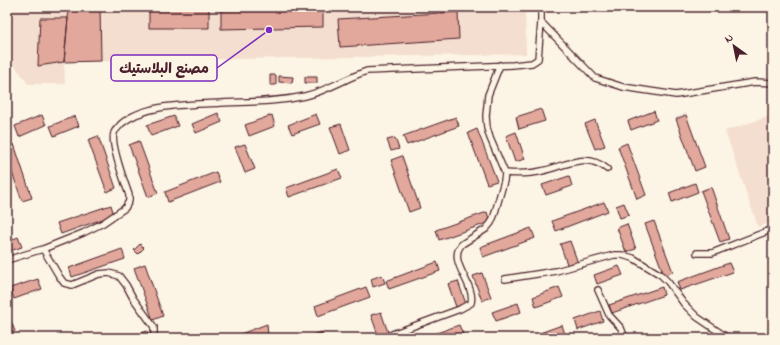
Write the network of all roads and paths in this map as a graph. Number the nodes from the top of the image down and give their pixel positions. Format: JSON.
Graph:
{"nodes":[{"id":1,"x":541,"y":7,"type":"edge"},
{"id":2,"x":541,"y":22,"type":"junction"},
{"id":3,"x":500,"y":65,"type":"junction"},
{"id":4,"x":773,"y":83,"type":"edge"},
{"id":5,"x":607,"y":169,"type":"dead end"},
{"id":6,"x":505,"y":173,"type":"junction"},
{"id":7,"x":773,"y":229,"type":"edge"},
{"id":8,"x":43,"y":249,"type":"junction"},
{"id":9,"x":697,"y":253,"type":"dead end"},
{"id":10,"x":7,"y":260,"type":"edge"},
{"id":11,"x":505,"y":279,"type":"dead end"},
{"id":12,"x":598,"y":290,"type":"dead end"},
{"id":13,"x":152,"y":338,"type":"edge"},
{"id":14,"x":384,"y":338,"type":"edge"},
{"id":15,"x":625,"y":338,"type":"edge"},
{"id":16,"x":728,"y":338,"type":"edge"}],
"edges":[{"from":1,"to":2,"type":"street"},
{"from":2,"to":3,"type":"street"},
{"from":2,"to":4,"type":"street"},
{"from":3,"to":6,"type":"street"},
{"from":3,"to":8,"type":"street"},
{"from":5,"to":6,"type":"street"},
{"from":6,"to":14,"type":"street"},
{"from":7,"to":9,"type":"street"},
{"from":8,"to":10,"type":"street"},
{"from":8,"to":13,"type":"street"},
{"from":11,"to":16,"type":"street"},
{"from":12,"to":15,"type":"street"}]}
